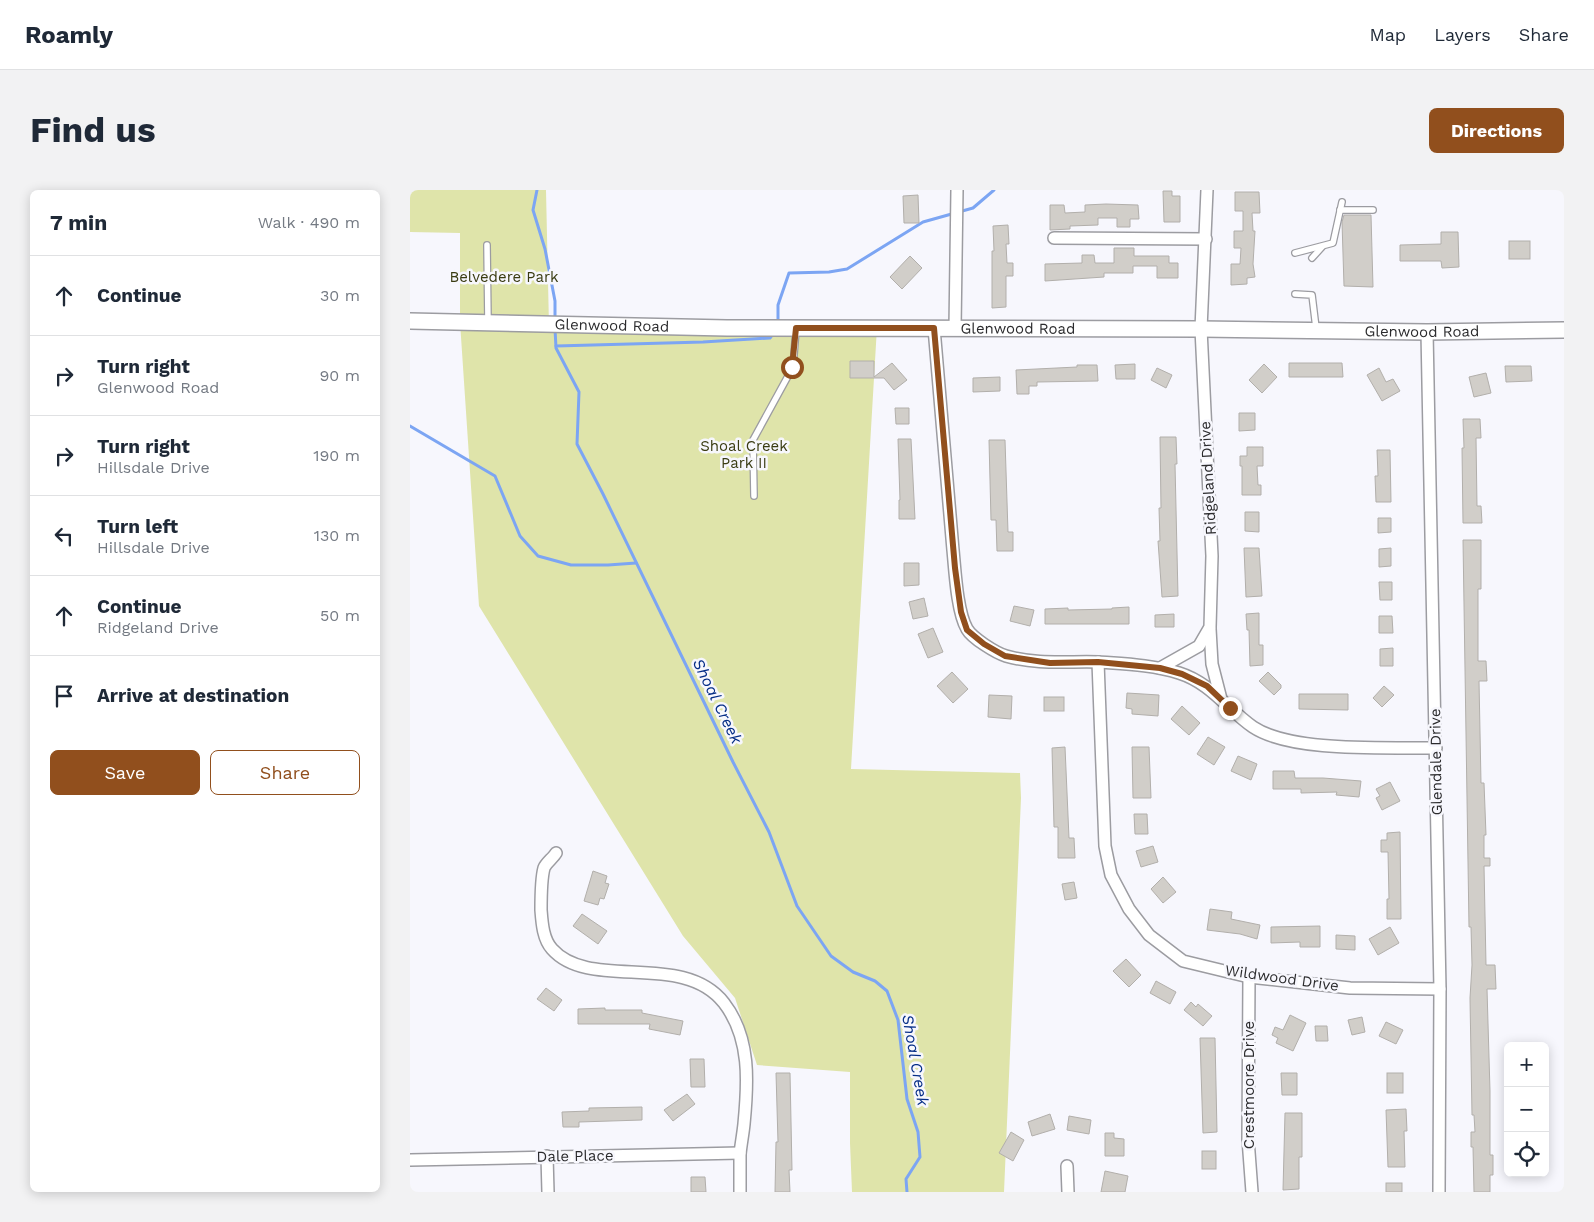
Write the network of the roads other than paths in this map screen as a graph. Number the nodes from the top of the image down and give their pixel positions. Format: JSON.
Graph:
{"nodes":[{"id":1,"x":957,"y":190,"type":"edge"},
{"id":2,"x":1206,"y":190,"type":"edge"},
{"id":3,"x":1342,"y":202,"type":"dead end"},
{"id":4,"x":1340,"y":210,"type":"junction"},
{"id":5,"x":1373,"y":210,"type":"dead end"},
{"id":6,"x":1054,"y":238,"type":"dead end"},
{"id":7,"x":1206,"y":239,"type":"junction"},
{"id":8,"x":488,"y":245,"type":"dead end"},
{"id":9,"x":1322,"y":247,"type":"junction"},
{"id":10,"x":1295,"y":253,"type":"dead end"},
{"id":11,"x":1312,"y":258,"type":"dead end"},
{"id":12,"x":1295,"y":294,"type":"dead end"},
{"id":13,"x":410,"y":321,"type":"edge"},
{"id":14,"x":488,"y":322,"type":"junction"},
{"id":15,"x":796,"y":328,"type":"junction"},
{"id":16,"x":934,"y":328,"type":"junction"},
{"id":17,"x":955,"y":328,"type":"junction"},
{"id":18,"x":1201,"y":329,"type":"junction"},
{"id":19,"x":1564,"y":330,"type":"edge"},
{"id":20,"x":1316,"y":331,"type":"junction"},
{"id":21,"x":1428,"y":332,"type":"junction"},
{"id":22,"x":754,"y":496,"type":"dead end"},
{"id":23,"x":1210,"y":627,"type":"junction"},
{"id":24,"x":1098,"y":662,"type":"junction"},
{"id":25,"x":1160,"y":668,"type":"junction"},
{"id":26,"x":1221,"y":699,"type":"junction"},
{"id":27,"x":1436,"y":748,"type":"junction"},
{"id":28,"x":556,"y":853,"type":"dead end"},
{"id":29,"x":1249,"y":977,"type":"junction"},
{"id":30,"x":1440,"y":989,"type":"junction"},
{"id":31,"x":740,"y":1153,"type":"junction"},
{"id":32,"x":548,"y":1156,"type":"junction"},
{"id":33,"x":410,"y":1160,"type":"edge"},
{"id":34,"x":1067,"y":1166,"type":"dead end"},
{"id":35,"x":548,"y":1192,"type":"edge"},
{"id":36,"x":740,"y":1192,"type":"edge"},
{"id":37,"x":1068,"y":1192,"type":"edge"},
{"id":38,"x":1252,"y":1192,"type":"edge"},
{"id":39,"x":1439,"y":1192,"type":"edge"}],
"edges":[{"from":1,"to":17,"type":"street"},
{"from":2,"to":7,"type":"street","name":"Ridgeland Drive"},
{"from":3,"to":4,"type":"lane"},
{"from":4,"to":5,"type":"lane"},
{"from":4,"to":9,"type":"lane"},
{"from":6,"to":7,"type":"street"},
{"from":7,"to":18,"type":"street","name":"Ridgeland Drive"},
{"from":8,"to":14,"type":"lane"},
{"from":9,"to":10,"type":"lane"},
{"from":9,"to":11,"type":"lane"},
{"from":12,"to":20,"type":"lane"},
{"from":13,"to":14,"type":"main road","name":"Glenwood Road"},
{"from":14,"to":15,"type":"main road","name":"Glenwood Road"},
{"from":15,"to":16,"type":"main road","name":"Glenwood Road"},
{"from":15,"to":22,"type":"lane"},
{"from":16,"to":17,"type":"main road","name":"Glenwood Road"},
{"from":16,"to":24,"type":"street"},
{"from":17,"to":18,"type":"main road","name":"Glenwood Road"},
{"from":18,"to":20,"type":"main road","name":"Glenwood Road"},
{"from":18,"to":23,"type":"street","name":"Ridgeland Drive"},
{"from":19,"to":21,"type":"main road","name":"Glenwood Road"},
{"from":20,"to":21,"type":"main road","name":"Glenwood Road"},
{"from":21,"to":27,"type":"street","name":"Glendale Drive"},
{"from":23,"to":25,"type":"street"},
{"from":23,"to":26,"type":"street","name":"Ridgeland Drive"},
{"from":24,"to":25,"type":"street"},
{"from":24,"to":29,"type":"street","name":"Wildwood Drive"},
{"from":25,"to":26,"type":"street"},
{"from":26,"to":27,"type":"street"},
{"from":27,"to":30,"type":"street","name":"Glendale Drive"},
{"from":28,"to":31,"type":"street"},
{"from":29,"to":30,"type":"street","name":"Wildwood Drive"},
{"from":29,"to":38,"type":"street","name":"Crestmoore Drive"},
{"from":30,"to":39,"type":"street","name":"Glendale Drive"},
{"from":31,"to":32,"type":"street","name":"Dale Place"},
{"from":31,"to":36,"type":"street"},
{"from":32,"to":33,"type":"street","name":"Dale Place"},
{"from":32,"to":35,"type":"street"},
{"from":34,"to":37,"type":"street"}]}
